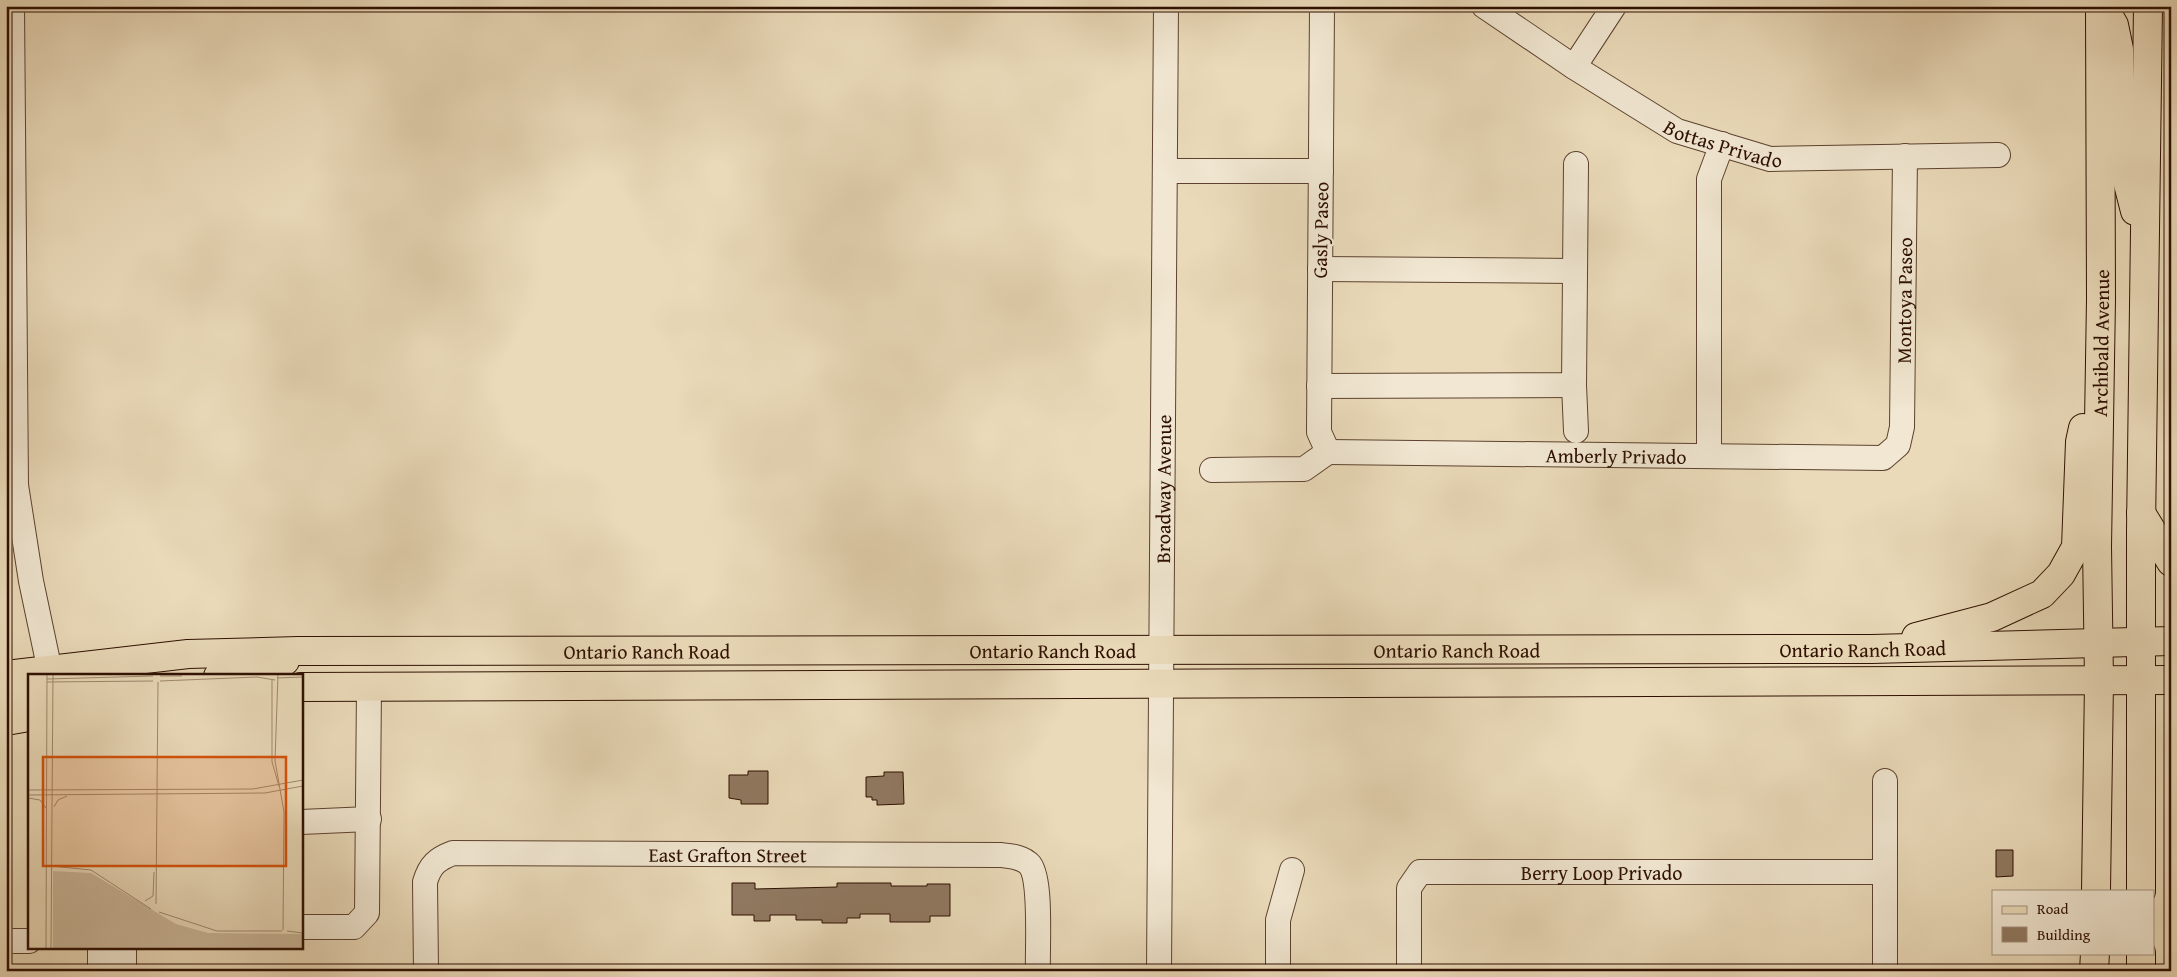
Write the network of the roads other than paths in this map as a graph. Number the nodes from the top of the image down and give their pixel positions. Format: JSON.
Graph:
{"nodes":[{"id":1,"x":1166,"y":6,"type":"edge"},
{"id":2,"x":1322,"y":6,"type":"edge"},
{"id":3,"x":1484,"y":6,"type":"edge"},
{"id":4,"x":1614,"y":6,"type":"edge"},
{"id":5,"x":2100,"y":6,"type":"edge"},
{"id":6,"x":2104,"y":6,"type":"edge"},
{"id":7,"x":2148,"y":6,"type":"edge"},
{"id":8,"x":10,"y":7,"type":"edge"},
{"id":9,"x":1574,"y":68,"type":"junction"},
{"id":10,"x":1722,"y":144,"type":"junction"},
{"id":11,"x":1998,"y":154,"type":"dead end"},
{"id":12,"x":1905,"y":156,"type":"junction"},
{"id":13,"x":1576,"y":164,"type":"dead end"},
{"id":14,"x":1165,"y":171,"type":"junction"},
{"id":15,"x":1321,"y":171,"type":"junction"},
{"id":16,"x":2144,"y":249,"type":"junction"},
{"id":17,"x":1320,"y":269,"type":"junction"},
{"id":18,"x":1575,"y":271,"type":"junction"},
{"id":19,"x":2100,"y":369,"type":"junction"},
{"id":20,"x":1574,"y":385,"type":"junction"},
{"id":21,"x":1319,"y":386,"type":"junction"},
{"id":22,"x":1576,"y":431,"type":"dead end"},
{"id":23,"x":1898,"y":445,"type":"joint"},
{"id":24,"x":1328,"y":452,"type":"junction"},
{"id":25,"x":1709,"y":456,"type":"junction"},
{"id":26,"x":1212,"y":470,"type":"dead end"},
{"id":27,"x":2141,"y":513,"type":"junction"},
{"id":28,"x":2171,"y":562,"type":"edge"},
{"id":29,"x":2171,"y":641,"type":"edge"},
{"id":30,"x":2141,"y":642,"type":"junction"},
{"id":31,"x":2098,"y":643,"type":"junction"},
{"id":32,"x":1431,"y":649,"type":"junction"},
{"id":33,"x":1872,"y":649,"type":"junction"},
{"id":34,"x":1161,"y":650,"type":"junction"},
{"id":35,"x":298,"y":651,"type":"junction"},
{"id":36,"x":28,"y":674,"type":"edge"},
{"id":37,"x":49,"y":674,"type":"edge"},
{"id":38,"x":232,"y":674,"type":"edge"},
{"id":39,"x":6,"y":675,"type":"edge"},
{"id":40,"x":2141,"y":680,"type":"junction"},
{"id":41,"x":2171,"y":680,"type":"edge"},
{"id":42,"x":2099,"y":681,"type":"junction"},
{"id":43,"x":1161,"y":684,"type":"junction"},
{"id":44,"x":904,"y":685,"type":"junction"},
{"id":45,"x":302,"y":687,"type":"edge"},
{"id":46,"x":369,"y":687,"type":"junction"},
{"id":47,"x":28,"y":692,"type":"edge"},
{"id":48,"x":6,"y":700,"type":"edge"},
{"id":49,"x":28,"y":717,"type":"edge"},
{"id":50,"x":6,"y":721,"type":"edge"},
{"id":51,"x":1886,"y":781,"type":"dead end"},
{"id":52,"x":369,"y":820,"type":"junction"},
{"id":53,"x":302,"y":822,"type":"edge"},
{"id":54,"x":1292,"y":870,"type":"dead end"},
{"id":55,"x":1886,"y":872,"type":"junction"},
{"id":56,"x":2096,"y":890,"type":"edge"},
{"id":57,"x":2141,"y":890,"type":"edge"},
{"id":58,"x":302,"y":927,"type":"edge"},
{"id":59,"x":6,"y":941,"type":"edge"},
{"id":60,"x":28,"y":941,"type":"edge"},
{"id":61,"x":100,"y":950,"type":"edge"},
{"id":62,"x":124,"y":950,"type":"edge"},
{"id":63,"x":2095,"y":954,"type":"edge"},
{"id":64,"x":2141,"y":954,"type":"edge"},
{"id":65,"x":100,"y":971,"type":"edge"},
{"id":66,"x":124,"y":971,"type":"edge"},
{"id":67,"x":426,"y":971,"type":"edge"},
{"id":68,"x":1038,"y":971,"type":"edge"},
{"id":69,"x":1159,"y":971,"type":"edge"},
{"id":70,"x":1278,"y":971,"type":"edge"},
{"id":71,"x":1409,"y":971,"type":"edge"},
{"id":72,"x":1886,"y":971,"type":"edge"},
{"id":73,"x":2094,"y":971,"type":"edge"},
{"id":74,"x":2141,"y":971,"type":"edge"}],
"edges":[{"from":1,"to":14,"type":"street","name":"Broadway Avenue"},
{"from":2,"to":15,"type":"street","name":"Gasly Paseo"},
{"from":3,"to":9,"type":"street","name":"Bottas Privado"},
{"from":4,"to":9,"type":"street"},
{"from":5,"to":19,"type":"main road","name":"Archibald Avenue"},
{"from":6,"to":16,"type":"main road"},
{"from":7,"to":16,"type":"main road"},
{"from":8,"to":37,"type":"street"},
{"from":9,"to":10,"type":"street","name":"Bottas Privado"},
{"from":10,"to":12,"type":"street","name":"Bottas Privado"},
{"from":10,"to":25,"type":"street"},
{"from":11,"to":12,"type":"street","name":"Bottas Privado"},
{"from":12,"to":23,"type":"street","name":"Montoya Paseo"},
{"from":13,"to":18,"type":"street"},
{"from":14,"to":15,"type":"street"},
{"from":14,"to":34,"type":"street","name":"Broadway Avenue"},
{"from":15,"to":17,"type":"street","name":"Gasly Paseo"},
{"from":16,"to":27,"type":"main road"},
{"from":17,"to":18,"type":"street"},
{"from":17,"to":21,"type":"street","name":"Gasly Paseo"},
{"from":18,"to":20,"type":"street"},
{"from":19,"to":31,"type":"main road","name":"Archibald Avenue"},
{"from":19,"to":33,"type":"main road"},
{"from":20,"to":21,"type":"street"},
{"from":20,"to":22,"type":"street"},
{"from":21,"to":24,"type":"street","name":"Gasly Paseo"},
{"from":23,"to":25,"type":"street","name":"Amberly Privado"},
{"from":24,"to":25,"type":"street","name":"Amberly Privado"},
{"from":24,"to":26,"type":"street"},
{"from":27,"to":28,"type":"main road"},
{"from":27,"to":30,"type":"main road"},
{"from":29,"to":30,"type":"main road","name":"Ontario Ranch Road"},
{"from":30,"to":31,"type":"main road","name":"Ontario Ranch Road"},
{"from":30,"to":40,"type":"main road"},
{"from":31,"to":33,"type":"main road","name":"Ontario Ranch Road"},
{"from":31,"to":42,"type":"main road","name":"Archibald Avenue"},
{"from":32,"to":33,"type":"main road","name":"Ontario Ranch Road"},
{"from":32,"to":34,"type":"main road","name":"Ontario Ranch Road"},
{"from":32,"to":43,"type":"main road"},
{"from":34,"to":35,"type":"main road","name":"Ontario Ranch Road"},
{"from":34,"to":43,"type":"street","name":"Broadway Avenue"},
{"from":34,"to":44,"type":"main road"},
{"from":35,"to":37,"type":"main road","name":"Ontario Ranch Road"},
{"from":35,"to":38,"type":"main road"},
{"from":36,"to":39,"type":"main road","name":"Ontario Ranch Road"},
{"from":40,"to":41,"type":"main road","name":"Ontario Ranch Road"},
{"from":40,"to":42,"type":"main road","name":"Ontario Ranch Road"},
{"from":40,"to":57,"type":"main road"},
{"from":42,"to":43,"type":"main road","name":"Ontario Ranch Road"},
{"from":42,"to":56,"type":"main road","name":"Archibald Avenue"},
{"from":43,"to":44,"type":"main road","name":"Ontario Ranch Road"},
{"from":43,"to":69,"type":"street","name":"Broadway Avenue"},
{"from":44,"to":46,"type":"main road","name":"Ontario Ranch Road"},
{"from":45,"to":46,"type":"main road","name":"Ontario Ranch Road"},
{"from":46,"to":52,"type":"street"},
{"from":47,"to":48,"type":"main road"},
{"from":49,"to":50,"type":"main road"},
{"from":51,"to":55,"type":"street"},
{"from":52,"to":53,"type":"street"},
{"from":52,"to":58,"type":"street"},
{"from":54,"to":70,"type":"street"},
{"from":55,"to":71,"type":"street","name":"Berry Loop Privado"},
{"from":55,"to":72,"type":"street"},
{"from":59,"to":60,"type":"street"},
{"from":61,"to":65,"type":"street"},
{"from":62,"to":66,"type":"street"},
{"from":63,"to":73,"type":"main road"},
{"from":64,"to":74,"type":"main road"},
{"from":67,"to":68,"type":"street","name":"East Grafton Street"}]}
